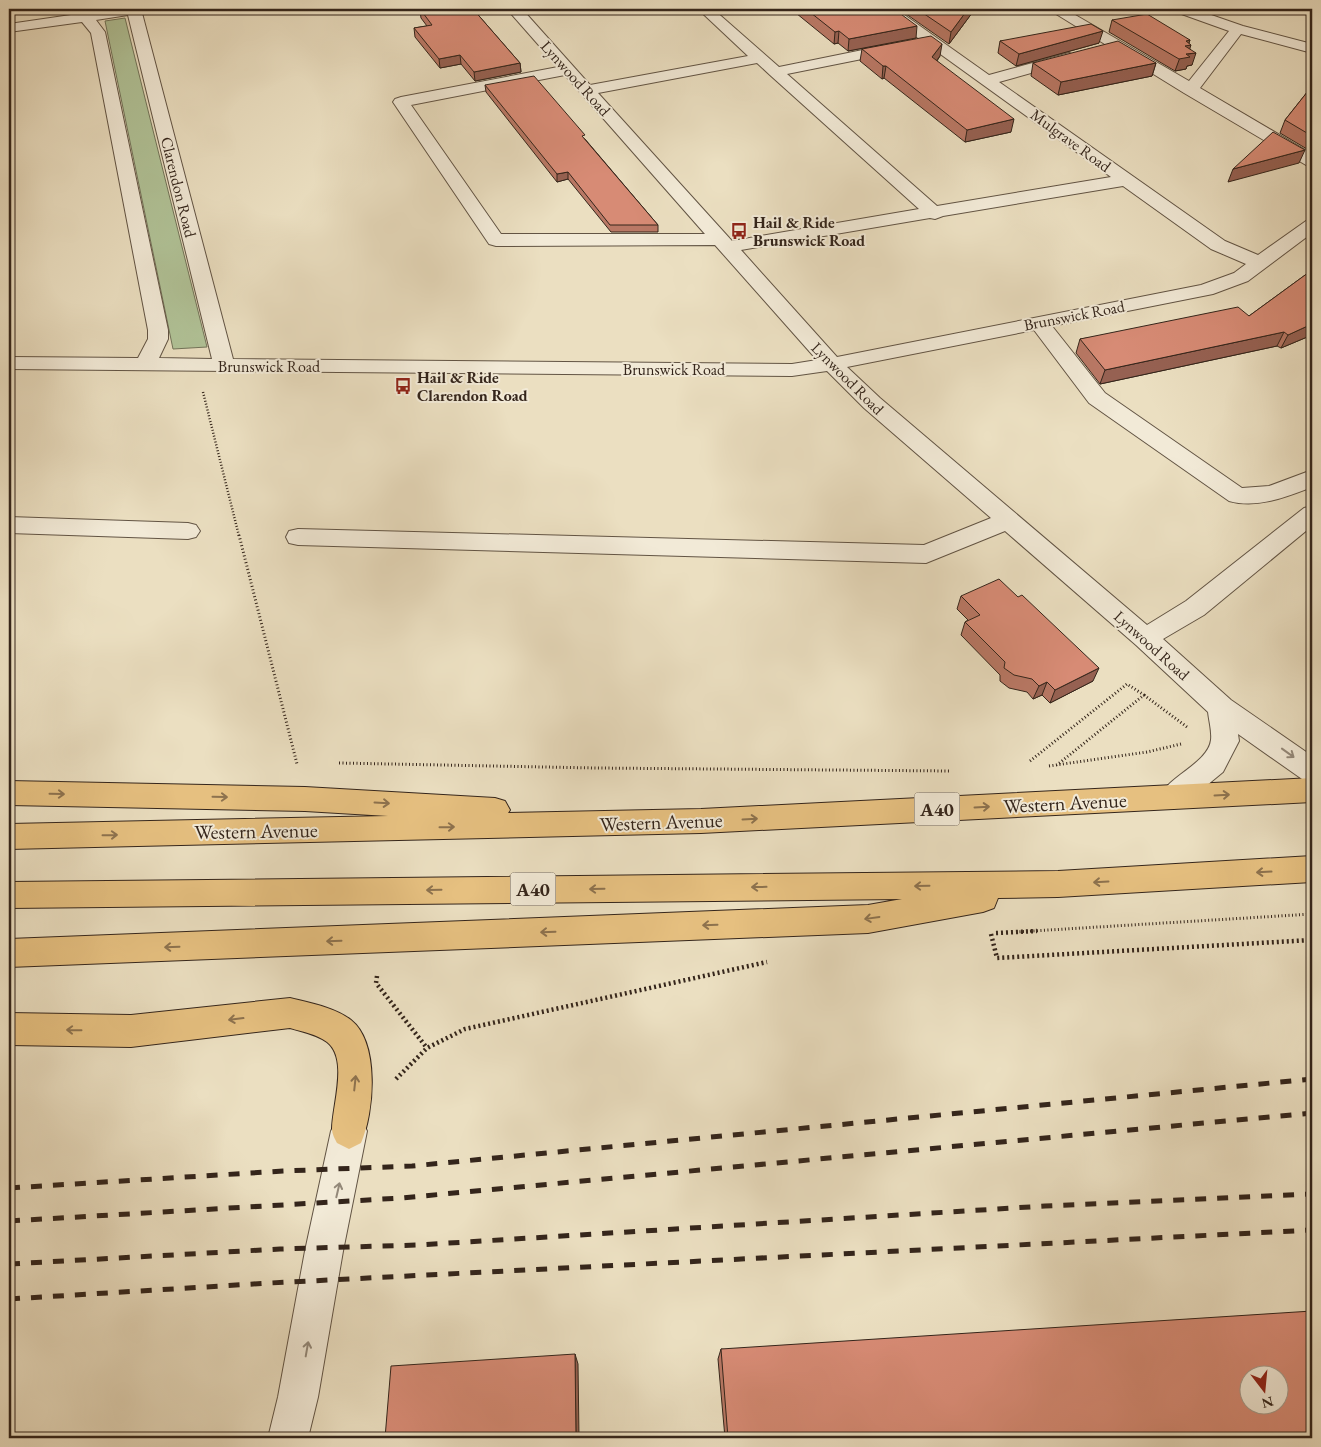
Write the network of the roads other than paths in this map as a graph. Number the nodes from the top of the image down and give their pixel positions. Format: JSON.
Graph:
{"nodes":[{"id":1,"x":137,"y":9,"type":"edge"},
{"id":2,"x":514,"y":9,"type":"edge"},
{"id":3,"x":704,"y":9,"type":"edge"},
{"id":4,"x":887,"y":9,"type":"edge"},
{"id":5,"x":1056,"y":9,"type":"edge"},
{"id":6,"x":1181,"y":9,"type":"edge"},
{"id":7,"x":86,"y":17,"type":"junction"},
{"id":8,"x":9,"y":28,"type":"edge"},
{"id":9,"x":1238,"y":29,"type":"junction"},
{"id":10,"x":933,"y":41,"type":"junction"},
{"id":11,"x":1116,"y":46,"type":"junction"},
{"id":12,"x":1312,"y":48,"type":"edge"},
{"id":13,"x":1098,"y":51,"type":"edge"},
{"id":14,"x":1079,"y":56,"type":"edge"},
{"id":15,"x":761,"y":58,"type":"junction"},
{"id":16,"x":568,"y":70,"type":"junction"},
{"id":17,"x":775,"y":72,"type":"junction"},
{"id":18,"x":987,"y":80,"type":"junction"},
{"id":19,"x":587,"y":90,"type":"junction"},
{"id":20,"x":1190,"y":90,"type":"junction"},
{"id":21,"x":1312,"y":161,"type":"edge"},
{"id":22,"x":1125,"y":180,"type":"junction"},
{"id":23,"x":935,"y":214,"type":"junction"},
{"id":24,"x":1312,"y":225,"type":"edge"},
{"id":25,"x":724,"y":243,"type":"junction"},
{"id":26,"x":1260,"y":263,"type":"junction"},
{"id":27,"x":1038,"y":322,"type":"junction"},
{"id":28,"x":9,"y":363,"type":"edge"},
{"id":29,"x":832,"y":364,"type":"junction"},
{"id":30,"x":145,"y":365,"type":"junction"},
{"id":31,"x":224,"y":365,"type":"junction"},
{"id":32,"x":1312,"y":478,"type":"edge"},
{"id":33,"x":1312,"y":514,"type":"edge"},
{"id":34,"x":1007,"y":520,"type":"junction"},
{"id":35,"x":9,"y":525,"type":"edge"},
{"id":36,"x":188,"y":531,"type":"dead end"},
{"id":37,"x":298,"y":537,"type":"dead end"},
{"id":38,"x":1145,"y":638,"type":"junction"},
{"id":39,"x":1221,"y":708,"type":"junction"},
{"id":40,"x":1312,"y":771,"type":"edge"},
{"id":41,"x":1312,"y":790,"type":"edge"},
{"id":42,"x":9,"y":793,"type":"edge"},
{"id":43,"x":1173,"y":797,"type":"junction"},
{"id":44,"x":701,"y":822,"type":"junction"},
{"id":45,"x":9,"y":837,"type":"edge"},
{"id":46,"x":1312,"y":869,"type":"edge"},
{"id":47,"x":1058,"y":884,"type":"junction"},
{"id":48,"x":9,"y":895,"type":"edge"},
{"id":49,"x":9,"y":953,"type":"edge"},
{"id":50,"x":9,"y":1028,"type":"edge"},
{"id":51,"x":349,"y":1131,"type":"joint"},
{"id":52,"x":288,"y":1438,"type":"edge"}],
"edges":[{"from":1,"to":7,"type":"street"},
{"from":1,"to":31,"type":"street","name":"Clarendon Road"},
{"from":2,"to":16,"type":"street","name":"Lynwood Road"},
{"from":3,"to":15,"type":"street"},
{"from":4,"to":10,"type":"street","name":"Mulgrave Road"},
{"from":5,"to":11,"type":"street"},
{"from":6,"to":9,"type":"street"},
{"from":7,"to":8,"type":"street"},
{"from":7,"to":30,"type":"street"},
{"from":9,"to":12,"type":"street"},
{"from":9,"to":20,"type":"street"},
{"from":10,"to":17,"type":"street"},
{"from":10,"to":18,"type":"street","name":"Mulgrave Road"},
{"from":11,"to":13,"type":"street"},
{"from":11,"to":20,"type":"street"},
{"from":14,"to":18,"type":"street"},
{"from":15,"to":17,"type":"street"},
{"from":15,"to":19,"type":"street"},
{"from":16,"to":19,"type":"street","name":"Lynwood Road"},
{"from":16,"to":25,"type":"street"},
{"from":17,"to":23,"type":"street"},
{"from":18,"to":22,"type":"street","name":"Mulgrave Road"},
{"from":19,"to":25,"type":"street","name":"Lynwood Road"},
{"from":20,"to":21,"type":"street"},
{"from":22,"to":23,"type":"street"},
{"from":22,"to":26,"type":"street","name":"Mulgrave Road"},
{"from":23,"to":25,"type":"street"},
{"from":24,"to":26,"type":"street","name":"Brunswick Road"},
{"from":25,"to":29,"type":"street","name":"Lynwood Road"},
{"from":26,"to":27,"type":"street","name":"Brunswick Road"},
{"from":27,"to":29,"type":"street","name":"Brunswick Road"},
{"from":27,"to":32,"type":"street"},
{"from":28,"to":30,"type":"street","name":"Brunswick Road"},
{"from":29,"to":31,"type":"street","name":"Brunswick Road"},
{"from":29,"to":34,"type":"street","name":"Lynwood Road"},
{"from":30,"to":31,"type":"street","name":"Brunswick Road"},
{"from":33,"to":38,"type":"street"},
{"from":34,"to":37,"type":"street"},
{"from":34,"to":38,"type":"street","name":"Lynwood Road"},
{"from":35,"to":36,"type":"street"},
{"from":38,"to":39,"type":"street","name":"Lynwood Road"},
{"from":39,"to":40,"type":"street","name":"Lynwood Road","one_way":true},
{"from":39,"to":43,"type":"street"},
{"from":43,"to":41,"type":"highway","name":"Western Avenue","number":"A40","one_way":true},
{"from":42,"to":44,"type":"highway","number":"A40","one_way":true},
{"from":44,"to":43,"type":"highway","name":"Western Avenue","number":"A40","one_way":true},
{"from":45,"to":44,"type":"highway","name":"Western Avenue","number":"A40","one_way":true},
{"from":46,"to":47,"type":"highway","number":"A40","one_way":true},
{"from":47,"to":48,"type":"highway","number":"A40","one_way":true},
{"from":47,"to":49,"type":"highway","number":"A40","one_way":true},
{"from":51,"to":50,"type":"highway","one_way":true},
{"from":52,"to":51,"type":"street","one_way":true}]}
